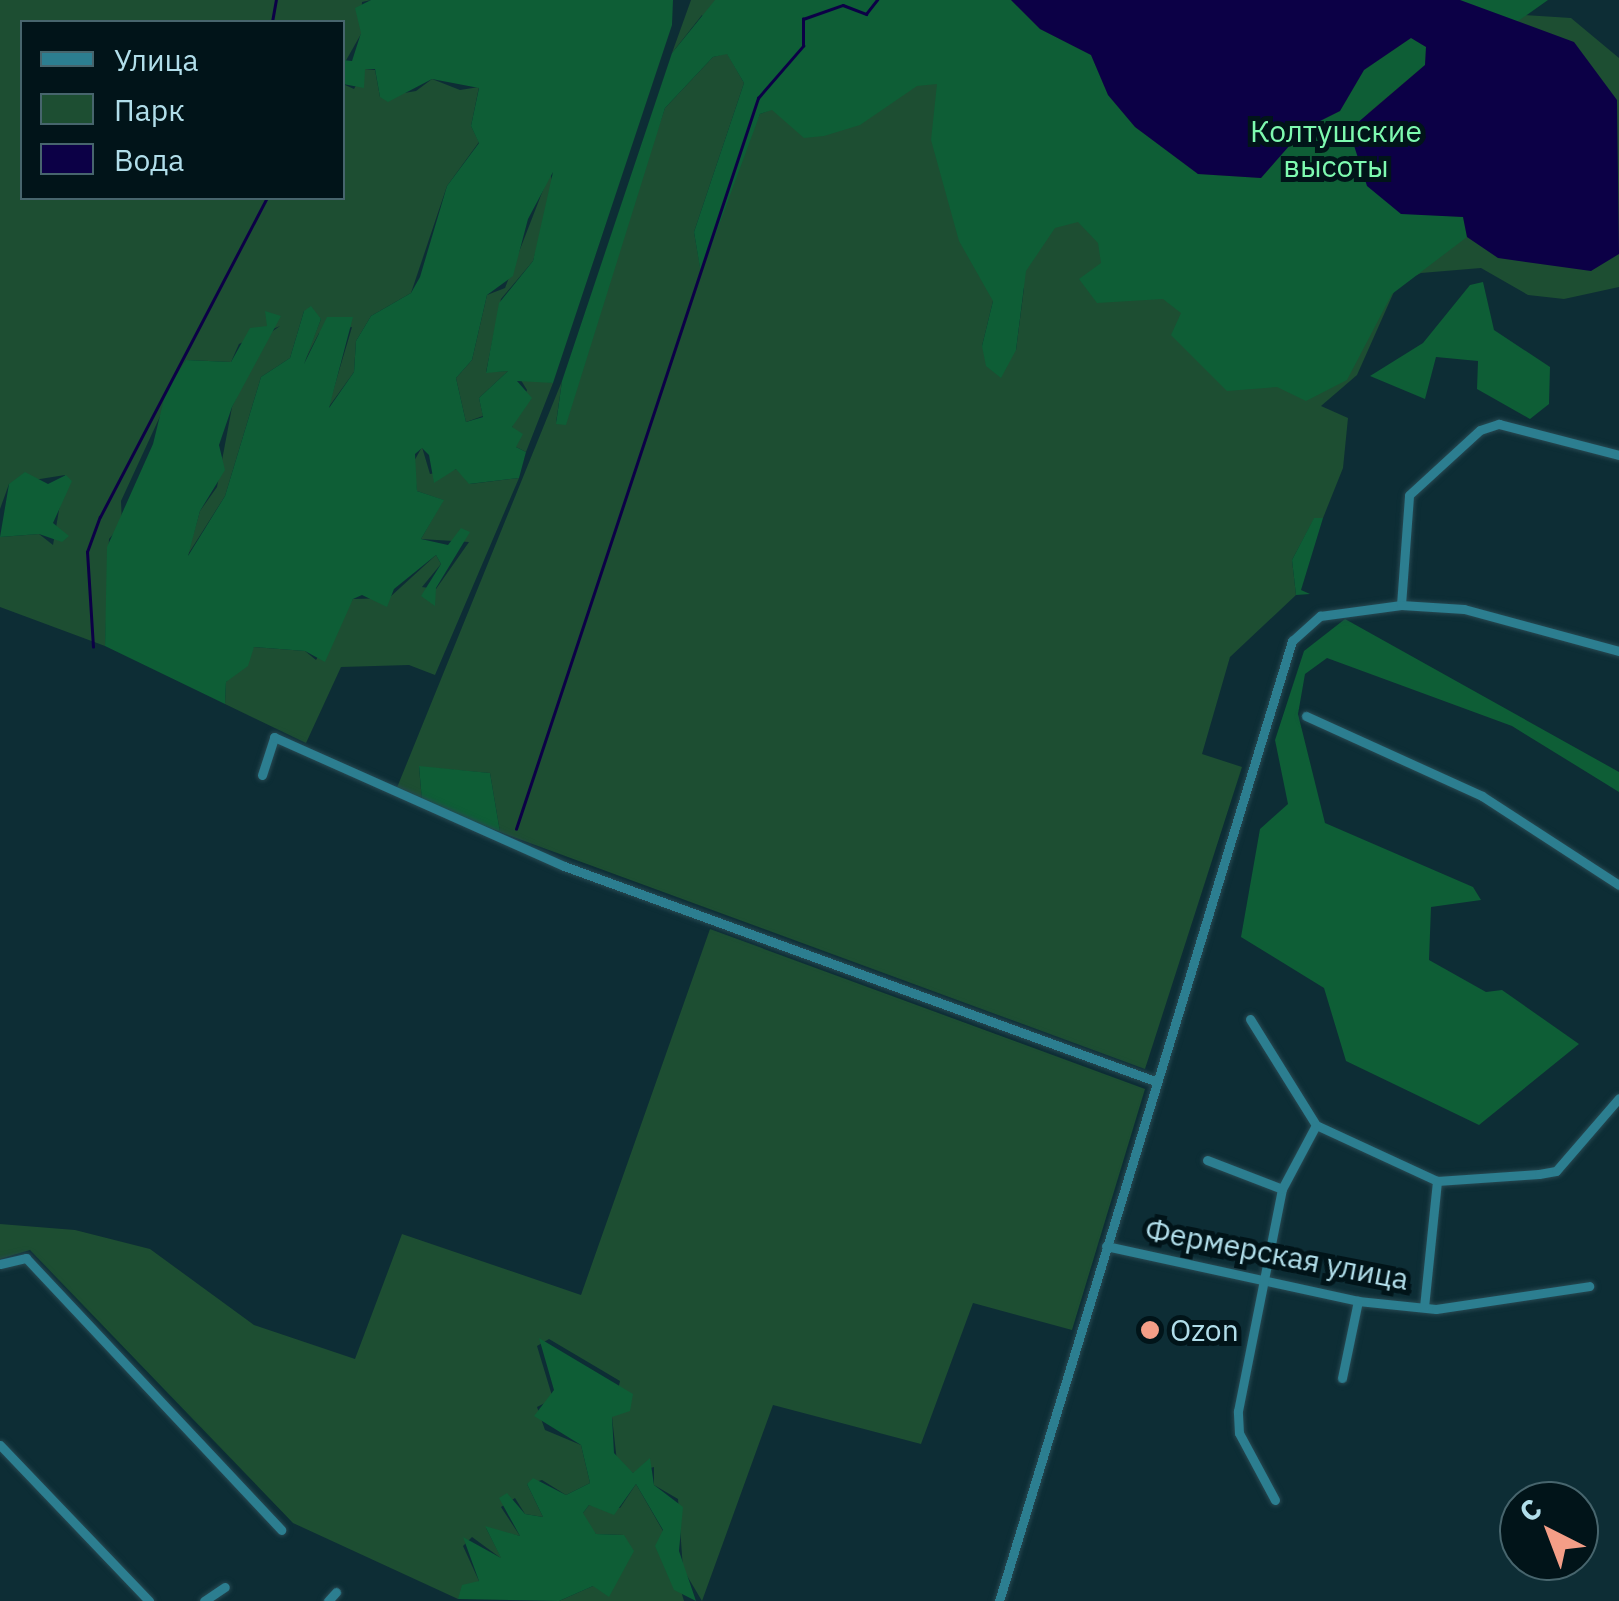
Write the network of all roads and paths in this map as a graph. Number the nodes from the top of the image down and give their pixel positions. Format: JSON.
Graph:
{"nodes":[{"id":1,"x":1619,"y":455,"type":"edge"},
{"id":2,"x":1402,"y":605,"type":"junction"},
{"id":3,"x":1619,"y":651,"type":"edge"},
{"id":4,"x":1306,"y":716,"type":"dead end"},
{"id":5,"x":262,"y":774,"type":"dead end"},
{"id":6,"x":1619,"y":885,"type":"edge"},
{"id":7,"x":1250,"y":1018,"type":"dead end"},
{"id":8,"x":1154,"y":1081,"type":"junction"},
{"id":9,"x":1619,"y":1098,"type":"edge"},
{"id":10,"x":1316,"y":1125,"type":"junction"},
{"id":11,"x":1207,"y":1160,"type":"dead end"},
{"id":12,"x":1437,"y":1181,"type":"junction"},
{"id":13,"x":1282,"y":1189,"type":"junction"},
{"id":14,"x":1106,"y":1246,"type":"junction"},
{"id":15,"x":0,"y":1264,"type":"edge"},
{"id":16,"x":1260,"y":1279,"type":"junction"},
{"id":17,"x":1589,"y":1286,"type":"dead end"},
{"id":18,"x":1358,"y":1301,"type":"junction"},
{"id":19,"x":1424,"y":1307,"type":"junction"},
{"id":20,"x":1342,"y":1378,"type":"dead end"},
{"id":21,"x":0,"y":1445,"type":"edge"},
{"id":22,"x":1275,"y":1500,"type":"dead end"},
{"id":23,"x":281,"y":1530,"type":"dead end"},
{"id":24,"x":224,"y":1587,"type":"dead end"},
{"id":25,"x":336,"y":1592,"type":"dead end"},
{"id":26,"x":149,"y":1601,"type":"edge"},
{"id":27,"x":204,"y":1601,"type":"edge"},
{"id":28,"x":328,"y":1601,"type":"edge"},
{"id":29,"x":999,"y":1601,"type":"edge"}],
"edges":[{"from":1,"to":2,"type":"street"},
{"from":2,"to":3,"type":"street"},
{"from":2,"to":8,"type":"street"},
{"from":4,"to":6,"type":"street"},
{"from":5,"to":8,"type":"street"},
{"from":7,"to":10,"type":"street"},
{"from":8,"to":14,"type":"street"},
{"from":9,"to":12,"type":"street"},
{"from":10,"to":12,"type":"street"},
{"from":10,"to":13,"type":"street"},
{"from":11,"to":13,"type":"street"},
{"from":12,"to":19,"type":"street"},
{"from":13,"to":16,"type":"street"},
{"from":14,"to":16,"type":"street","name":"Фермерская улица"},
{"from":14,"to":29,"type":"street"},
{"from":15,"to":23,"type":"street"},
{"from":16,"to":18,"type":"street","name":"Фермерская улица"},
{"from":16,"to":22,"type":"street"},
{"from":17,"to":19,"type":"street","name":"Фермерская улица"},
{"from":18,"to":19,"type":"street","name":"Фермерская улица"},
{"from":18,"to":20,"type":"street"},
{"from":21,"to":26,"type":"street"},
{"from":24,"to":27,"type":"street"},
{"from":25,"to":28,"type":"street"}]}
